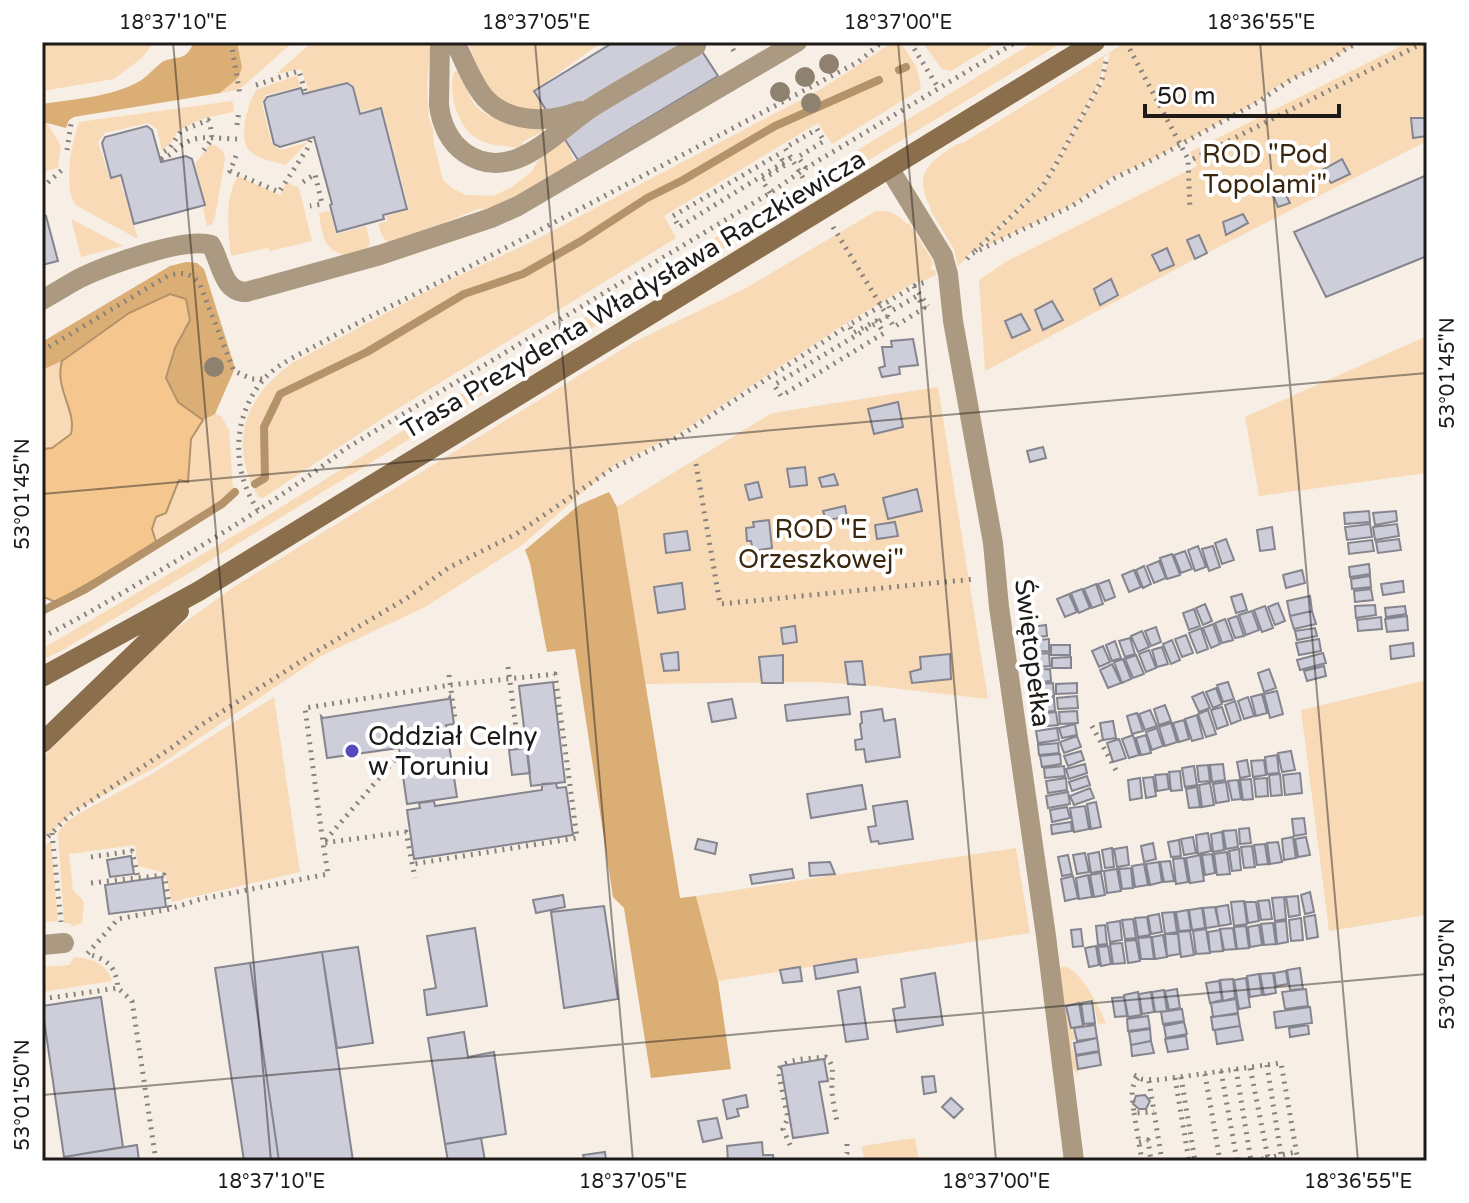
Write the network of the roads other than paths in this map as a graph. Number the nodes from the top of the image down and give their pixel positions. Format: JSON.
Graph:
{"nodes":[{"id":1,"x":440,"y":42,"type":"edge"},
{"id":2,"x":455,"y":42,"type":"edge"},
{"id":3,"x":797,"y":42,"type":"edge"},
{"id":4,"x":695,"y":45,"type":"edge"},
{"id":5,"x":1101,"y":48,"type":"edge"},
{"id":6,"x":889,"y":168,"type":"junction"},
{"id":7,"x":42,"y":300,"type":"edge"},
{"id":8,"x":199,"y":591,"type":"junction"},
{"id":9,"x":42,"y":677,"type":"edge"},
{"id":10,"x":42,"y":743,"type":"edge"},
{"id":11,"x":63,"y":935,"type":"road end"},
{"id":12,"x":42,"y":945,"type":"edge"},
{"id":13,"x":1074,"y":1161,"type":"edge"}],
"edges":[{"from":1,"to":4,"type":"street"},
{"from":2,"to":4,"type":"street"},
{"from":3,"to":7,"type":"street"},
{"from":5,"to":6,"type":"main road","name":"Trasa Prezydenta Władysława Raczkiewicza"},
{"from":6,"to":8,"type":"main road","name":"Trasa Prezydenta Władysława Raczkiewicza"},
{"from":6,"to":13,"type":"street","name":"Świętopełka"},
{"from":8,"to":9,"type":"main road","name":"Trasa Prezydenta Władysława Raczkiewicza"},
{"from":8,"to":10,"type":"main road","name":"Trasa Prezydenta Władysława Raczkiewicza"},
{"from":11,"to":12,"type":"street"}]}
